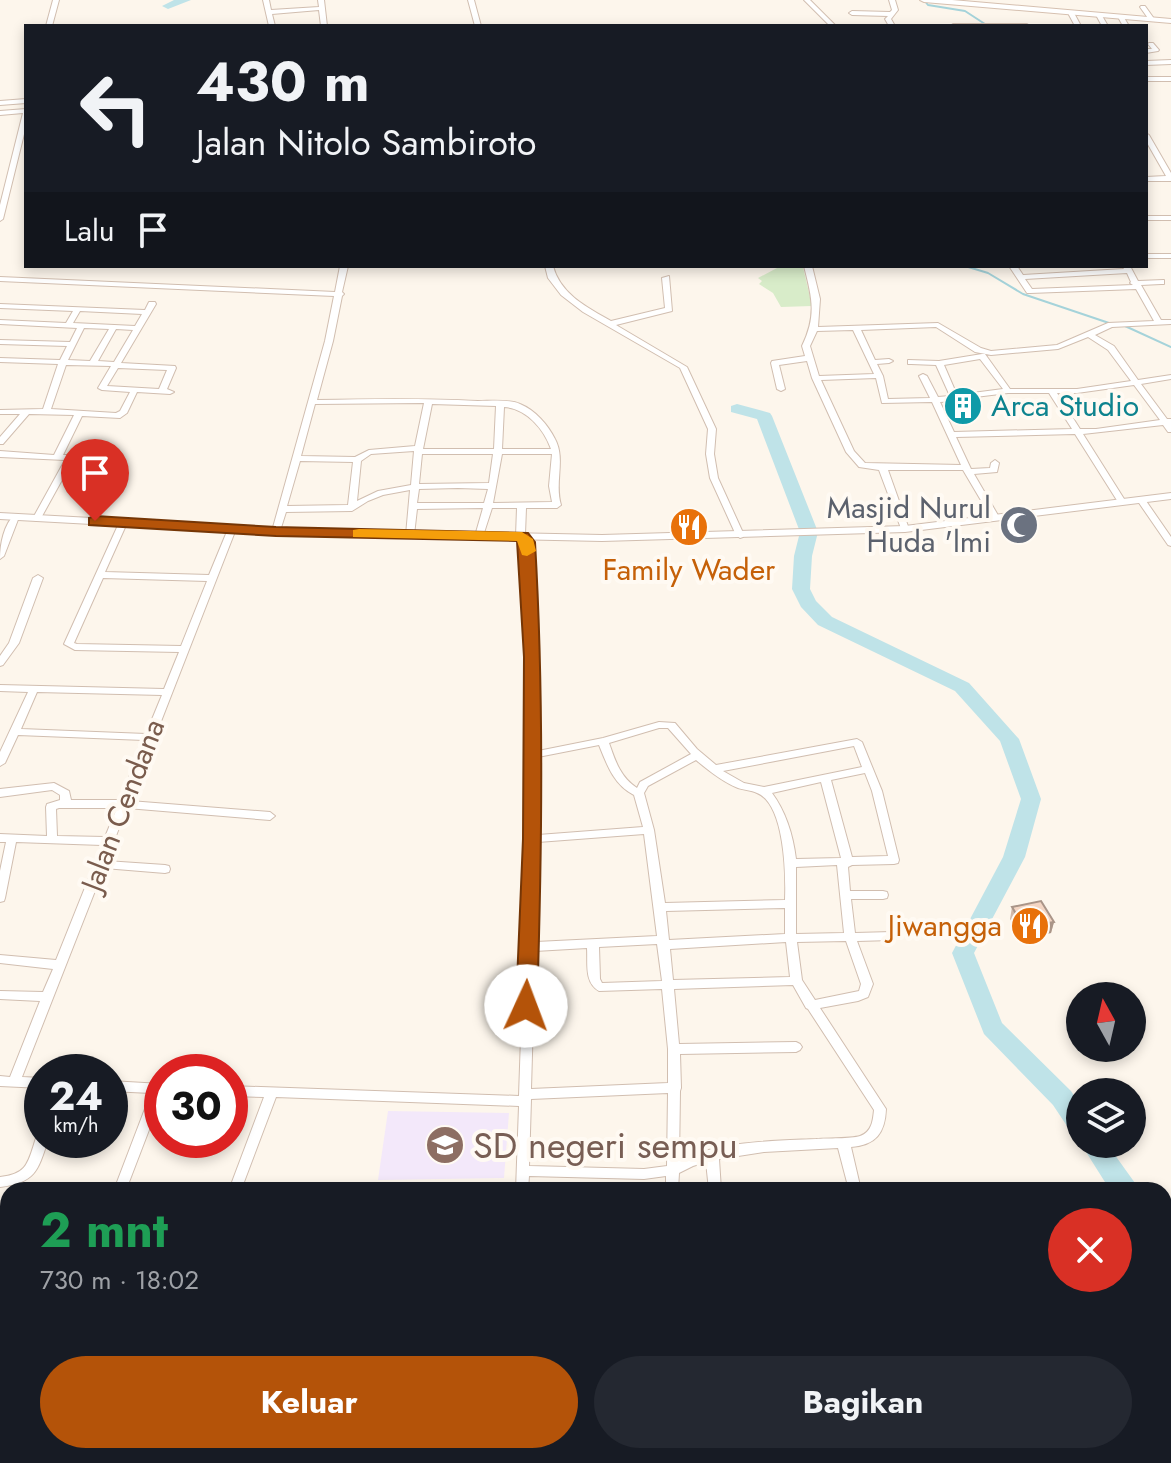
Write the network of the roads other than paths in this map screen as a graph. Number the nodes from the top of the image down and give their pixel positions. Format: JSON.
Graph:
{"nodes":[{"id":1,"x":56,"y":0,"type":"edge"},
{"id":2,"x":266,"y":0,"type":"edge"},
{"id":3,"x":471,"y":0,"type":"edge"},
{"id":4,"x":807,"y":0,"type":"edge"},
{"id":5,"x":892,"y":0,"type":"edge"},
{"id":6,"x":924,"y":0,"type":"edge"},
{"id":7,"x":935,"y":1,"type":"edge"},
{"id":8,"x":978,"y":2,"type":"edge"},
{"id":9,"x":322,"y":4,"type":"edge"},
{"id":10,"x":1143,"y":7,"type":"dead end"},
{"id":11,"x":1018,"y":8,"type":"junction"},
{"id":12,"x":270,"y":12,"type":"junction"},
{"id":13,"x":852,"y":13,"type":"dead end"},
{"id":14,"x":1071,"y":13,"type":"junction"},
{"id":15,"x":893,"y":14,"type":"junction"},
{"id":16,"x":1099,"y":15,"type":"junction"},
{"id":17,"x":1121,"y":17,"type":"junction"},
{"id":18,"x":1152,"y":20,"type":"junction"},
{"id":19,"x":1171,"y":21,"type":"edge"},
{"id":20,"x":50,"y":24,"type":"edge"},
{"id":21,"x":272,"y":24,"type":"edge"},
{"id":22,"x":324,"y":24,"type":"edge"},
{"id":23,"x":477,"y":24,"type":"edge"},
{"id":24,"x":831,"y":24,"type":"edge"},
{"id":25,"x":891,"y":24,"type":"edge"},
{"id":26,"x":1026,"y":24,"type":"edge"},
{"id":27,"x":1077,"y":24,"type":"edge"},
{"id":28,"x":1104,"y":24,"type":"edge"},
{"id":29,"x":1125,"y":24,"type":"edge"},
{"id":30,"x":1151,"y":44,"type":"dead end"},
{"id":31,"x":1148,"y":51,"type":"edge"},
{"id":32,"x":1171,"y":62,"type":"edge"},
{"id":33,"x":1148,"y":63,"type":"edge"},
{"id":34,"x":1148,"y":79,"type":"edge"},
{"id":35,"x":1171,"y":79,"type":"edge"},
{"id":36,"x":24,"y":101,"type":"edge"},
{"id":37,"x":0,"y":103,"type":"edge"},
{"id":38,"x":24,"y":112,"type":"edge"},
{"id":39,"x":0,"y":113,"type":"edge"},
{"id":40,"x":24,"y":128,"type":"edge"},
{"id":41,"x":1148,"y":139,"type":"edge"},
{"id":42,"x":1148,"y":179,"type":"edge"},
{"id":43,"x":1171,"y":179,"type":"edge"},
{"id":44,"x":1148,"y":218,"type":"edge"},
{"id":45,"x":1171,"y":218,"type":"edge"},
{"id":46,"x":0,"y":219,"type":"edge"},
{"id":47,"x":1148,"y":256,"type":"edge"},
{"id":48,"x":1171,"y":256,"type":"edge"},
{"id":49,"x":344,"y":268,"type":"edge"},
{"id":50,"x":550,"y":268,"type":"edge"},
{"id":51,"x":808,"y":268,"type":"edge"},
{"id":52,"x":1014,"y":268,"type":"edge"},
{"id":53,"x":1127,"y":269,"type":"edge"},
{"id":54,"x":1020,"y":277,"type":"junction"},
{"id":55,"x":666,"y":278,"type":"dead end"},
{"id":56,"x":0,"y":279,"type":"edge"},
{"id":57,"x":1161,"y":282,"type":"dead end"},
{"id":58,"x":1136,"y":285,"type":"junction"},
{"id":59,"x":340,"y":294,"type":"junction"},
{"id":60,"x":0,"y":306,"type":"edge"},
{"id":61,"x":78,"y":309,"type":"junction"},
{"id":62,"x":0,"y":322,"type":"edge"},
{"id":63,"x":1171,"y":322,"type":"edge"},
{"id":64,"x":1159,"y":323,"type":"junction"},
{"id":65,"x":69,"y":324,"type":"junction"},
{"id":66,"x":610,"y":324,"type":"junction"},
{"id":67,"x":82,"y":325,"type":"junction"},
{"id":68,"x":114,"y":326,"type":"junction"},
{"id":69,"x":138,"y":328,"type":"junction"},
{"id":70,"x":856,"y":328,"type":"junction"},
{"id":71,"x":814,"y":329,"type":"junction"},
{"id":72,"x":1090,"y":335,"type":"junction"},
{"id":73,"x":0,"y":342,"type":"edge"},
{"id":74,"x":72,"y":344,"type":"junction"},
{"id":75,"x":981,"y":354,"type":"junction"},
{"id":76,"x":810,"y":358,"type":"junction"},
{"id":77,"x":0,"y":360,"type":"edge"},
{"id":78,"x":889,"y":361,"type":"dead end"},
{"id":79,"x":63,"y":362,"type":"junction"},
{"id":80,"x":874,"y":362,"type":"junction"},
{"id":81,"x":911,"y":362,"type":"dead end"},
{"id":82,"x":93,"y":363,"type":"junction"},
{"id":83,"x":939,"y":363,"type":"junction"},
{"id":84,"x":116,"y":365,"type":"junction"},
{"id":85,"x":879,"y":376,"type":"junction"},
{"id":86,"x":923,"y":376,"type":"dead end"},
{"id":87,"x":1170,"y":377,"type":"edge"},
{"id":88,"x":816,"y":378,"type":"junction"},
{"id":89,"x":1085,"y":378,"type":"dead end"},
{"id":90,"x":1137,"y":382,"type":"junction"},
{"id":91,"x":1093,"y":388,"type":"junction"},
{"id":92,"x":781,"y":389,"type":"dead end"},
{"id":93,"x":134,"y":391,"type":"junction"},
{"id":94,"x":1008,"y":391,"type":"junction"},
{"id":95,"x":1052,"y":392,"type":"junction"},
{"id":96,"x":955,"y":399,"type":"junction"},
{"id":97,"x":935,"y":400,"type":"junction"},
{"id":98,"x":429,"y":401,"type":"junction"},
{"id":99,"x":312,"y":402,"type":"junction"},
{"id":100,"x":500,"y":404,"type":"junction"},
{"id":101,"x":27,"y":411,"type":"junction"},
{"id":102,"x":46,"y":411,"type":"junction"},
{"id":103,"x":0,"y":412,"type":"edge"},
{"id":104,"x":79,"y":413,"type":"junction"},
{"id":105,"x":1169,"y":425,"type":"edge"},
{"id":106,"x":1077,"y":430,"type":"junction"},
{"id":107,"x":951,"y":435,"type":"junction"},
{"id":108,"x":0,"y":442,"type":"edge"},
{"id":109,"x":418,"y":450,"type":"junction"},
{"id":110,"x":556,"y":451,"type":"junction"},
{"id":111,"x":500,"y":452,"type":"junction"},
{"id":112,"x":0,"y":454,"type":"edge"},
{"id":113,"x":92,"y":454,"type":"dead end"},
{"id":114,"x":57,"y":458,"type":"junction"},
{"id":115,"x":70,"y":458,"type":"junction"},
{"id":116,"x":297,"y":458,"type":"junction"},
{"id":117,"x":357,"y":460,"type":"junction"},
{"id":118,"x":995,"y":463,"type":"dead end"},
{"id":119,"x":883,"y":468,"type":"junction"},
{"id":120,"x":967,"y":470,"type":"junction"},
{"id":121,"x":492,"y":486,"type":"junction"},
{"id":122,"x":414,"y":488,"type":"junction"},
{"id":123,"x":1171,"y":496,"type":"edge"},
{"id":124,"x":1141,"y":500,"type":"junction"},
{"id":125,"x":1122,"y":502,"type":"junction"},
{"id":126,"x":490,"y":505,"type":"junction"},
{"id":127,"x":522,"y":505,"type":"junction"},
{"id":128,"x":412,"y":506,"type":"junction"},
{"id":129,"x":352,"y":508,"type":"junction"},
{"id":130,"x":284,"y":509,"type":"junction"},
{"id":131,"x":0,"y":516,"type":"edge"},
{"id":132,"x":15,"y":517,"type":"junction"},
{"id":133,"x":995,"y":517,"type":"junction"},
{"id":134,"x":37,"y":518,"type":"junction"},
{"id":135,"x":123,"y":523,"type":"junction"},
{"id":136,"x":232,"y":529,"type":"junction"},
{"id":137,"x":905,"y":529,"type":"junction"},
{"id":138,"x":276,"y":531,"type":"junction"},
{"id":139,"x":410,"y":535,"type":"junction"},
{"id":140,"x":740,"y":535,"type":"junction"},
{"id":141,"x":479,"y":536,"type":"junction"},
{"id":142,"x":526,"y":538,"type":"junction"},
{"id":143,"x":1171,"y":543,"type":"edge"},
{"id":144,"x":0,"y":556,"type":"edge"},
{"id":145,"x":100,"y":575,"type":"junction"},
{"id":146,"x":38,"y":578,"type":"dead end"},
{"id":147,"x":213,"y":578,"type":"junction"},
{"id":148,"x":185,"y":649,"type":"junction"},
{"id":149,"x":0,"y":663,"type":"edge"},
{"id":150,"x":0,"y":688,"type":"edge"},
{"id":151,"x":33,"y":691,"type":"junction"},
{"id":152,"x":167,"y":692,"type":"junction"},
{"id":153,"x":13,"y":732,"type":"junction"},
{"id":154,"x":151,"y":737,"type":"junction"},
{"id":155,"x":603,"y":741,"type":"junction"},
{"id":156,"x":533,"y":755,"type":"junction"},
{"id":157,"x":695,"y":756,"type":"junction"},
{"id":158,"x":0,"y":763,"type":"edge"},
{"id":159,"x":715,"y":769,"type":"junction"},
{"id":160,"x":869,"y":769,"type":"junction"},
{"id":161,"x":825,"y":778,"type":"junction"},
{"id":162,"x":763,"y":791,"type":"junction"},
{"id":163,"x":0,"y":793,"type":"edge"},
{"id":164,"x":639,"y":793,"type":"junction"},
{"id":165,"x":66,"y":804,"type":"junction"},
{"id":166,"x":124,"y":804,"type":"junction"},
{"id":167,"x":270,"y":816,"type":"dead end"},
{"id":168,"x":649,"y":830,"type":"junction"},
{"id":169,"x":6,"y":838,"type":"edge"},
{"id":170,"x":532,"y":839,"type":"junction"},
{"id":171,"x":52,"y":840,"type":"junction"},
{"id":172,"x":109,"y":841,"type":"junction"},
{"id":173,"x":792,"y":863,"type":"junction"},
{"id":174,"x":101,"y":864,"type":"junction"},
{"id":175,"x":845,"y":864,"type":"junction"},
{"id":176,"x":165,"y":869,"type":"dead end"},
{"id":177,"x":1,"y":879,"type":"edge"},
{"id":178,"x":846,"y":895,"type":"junction"},
{"id":179,"x":883,"y":895,"type":"dead end"},
{"id":180,"x":0,"y":898,"type":"edge"},
{"id":181,"x":789,"y":904,"type":"junction"},
{"id":182,"x":660,"y":907,"type":"junction"},
{"id":183,"x":850,"y":936,"type":"junction"},
{"id":184,"x":892,"y":936,"type":"dead end"},
{"id":185,"x":791,"y":938,"type":"junction"},
{"id":186,"x":662,"y":942,"type":"junction"},
{"id":187,"x":593,"y":944,"type":"junction"},
{"id":188,"x":528,"y":947,"type":"junction"},
{"id":189,"x":0,"y":959,"type":"edge"},
{"id":190,"x":60,"y":965,"type":"junction"},
{"id":191,"x":796,"y":981,"type":"junction"},
{"id":192,"x":667,"y":985,"type":"junction"},
{"id":193,"x":0,"y":995,"type":"edge"},
{"id":194,"x":47,"y":997,"type":"junction"},
{"id":195,"x":810,"y":1005,"type":"junction"},
{"id":196,"x":796,"y":1047,"type":"dead end"},
{"id":197,"x":674,"y":1049,"type":"junction"},
{"id":198,"x":0,"y":1081,"type":"edge"},
{"id":199,"x":14,"y":1081,"type":"junction"},
{"id":200,"x":24,"y":1082,"type":"edge"},
{"id":201,"x":675,"y":1088,"type":"junction"},
{"id":202,"x":248,"y":1092,"type":"edge"},
{"id":203,"x":272,"y":1093,"type":"junction"},
{"id":204,"x":524,"y":1098,"type":"junction"},
{"id":205,"x":144,"y":1129,"type":"edge"},
{"id":206,"x":841,"y":1143,"type":"junction"},
{"id":207,"x":712,"y":1155,"type":"junction"},
{"id":208,"x":35,"y":1158,"type":"edge"},
{"id":209,"x":673,"y":1170,"type":"junction"},
{"id":210,"x":522,"y":1171,"type":"junction"},
{"id":211,"x":0,"y":1182,"type":"edge"},
{"id":212,"x":123,"y":1182,"type":"edge"},
{"id":213,"x":238,"y":1182,"type":"edge"},
{"id":214,"x":522,"y":1182,"type":"edge"},
{"id":215,"x":672,"y":1182,"type":"edge"},
{"id":216,"x":714,"y":1182,"type":"edge"},
{"id":217,"x":853,"y":1182,"type":"edge"}],
"edges":[{"from":1,"to":20,"type":"street"},
{"from":2,"to":12,"type":"street"},
{"from":3,"to":23,"type":"street"},
{"from":4,"to":24,"type":"street"},
{"from":5,"to":15,"type":"street"},
{"from":6,"to":7,"type":"main road"},
{"from":7,"to":8,"type":"main road"},
{"from":8,"to":11,"type":"main road"},
{"from":9,"to":12,"type":"street"},
{"from":9,"to":22,"type":"street"},
{"from":10,"to":18,"type":"street"},
{"from":11,"to":14,"type":"main road"},
{"from":11,"to":26,"type":"street"},
{"from":12,"to":21,"type":"street"},
{"from":13,"to":15,"type":"street"},
{"from":14,"to":16,"type":"main road"},
{"from":14,"to":27,"type":"street"},
{"from":15,"to":25,"type":"street"},
{"from":16,"to":17,"type":"main road"},
{"from":16,"to":28,"type":"street"},
{"from":17,"to":18,"type":"main road"},
{"from":17,"to":29,"type":"street"},
{"from":18,"to":19,"type":"main road"},
{"from":30,"to":31,"type":"street"},
{"from":32,"to":33,"type":"street"},
{"from":34,"to":35,"type":"street"},
{"from":36,"to":37,"type":"street"},
{"from":38,"to":39,"type":"street"},
{"from":40,"to":46,"type":"street"},
{"from":41,"to":43,"type":"street"},
{"from":42,"to":43,"type":"street"},
{"from":44,"to":45,"type":"street"},
{"from":47,"to":48,"type":"street"},
{"from":49,"to":59,"type":"street"},
{"from":50,"to":66,"type":"street"},
{"from":51,"to":71,"type":"street"},
{"from":52,"to":54,"type":"street"},
{"from":53,"to":54,"type":"street"},
{"from":53,"to":58,"type":"street"},
{"from":54,"to":58,"type":"street"},
{"from":55,"to":66,"type":"street"},
{"from":56,"to":59,"type":"street"},
{"from":57,"to":58,"type":"street"},
{"from":58,"to":64,"type":"street"},
{"from":59,"to":99,"type":"street"},
{"from":60,"to":61,"type":"street"},
{"from":61,"to":65,"type":"street"},
{"from":61,"to":69,"type":"street"},
{"from":62,"to":65,"type":"street"},
{"from":63,"to":64,"type":"street"},
{"from":64,"to":72,"type":"street"},
{"from":65,"to":67,"type":"street"},
{"from":66,"to":140,"type":"street"},
{"from":67,"to":68,"type":"street"},
{"from":67,"to":74,"type":"street"},
{"from":68,"to":69,"type":"street"},
{"from":68,"to":82,"type":"street"},
{"from":69,"to":84,"type":"street"},
{"from":70,"to":71,"type":"street"},
{"from":70,"to":75,"type":"street"},
{"from":70,"to":80,"type":"street"},
{"from":71,"to":76,"type":"street"},
{"from":72,"to":75,"type":"street"},
{"from":72,"to":90,"type":"street"},
{"from":73,"to":74,"type":"street"},
{"from":74,"to":79,"type":"street"},
{"from":75,"to":83,"type":"street"},
{"from":75,"to":94,"type":"street"},
{"from":76,"to":88,"type":"street"},
{"from":76,"to":92,"type":"street"},
{"from":77,"to":79,"type":"street"},
{"from":78,"to":80,"type":"street"},
{"from":79,"to":82,"type":"street"},
{"from":79,"to":102,"type":"street"},
{"from":80,"to":85,"type":"street"},
{"from":81,"to":83,"type":"street"},
{"from":82,"to":84,"type":"street"},
{"from":83,"to":96,"type":"street"},
{"from":84,"to":93,"type":"street"},
{"from":84,"to":93,"type":"street"},
{"from":85,"to":88,"type":"street"},
{"from":85,"to":97,"type":"street"},
{"from":86,"to":97,"type":"street"},
{"from":87,"to":90,"type":"street"},
{"from":88,"to":119,"type":"street"},
{"from":89,"to":91,"type":"street"},
{"from":90,"to":91,"type":"street"},
{"from":90,"to":105,"type":"street"},
{"from":91,"to":95,"type":"street"},
{"from":93,"to":104,"type":"street"},
{"from":94,"to":95,"type":"street"},
{"from":94,"to":96,"type":"street"},
{"from":95,"to":106,"type":"street"},
{"from":96,"to":97,"type":"street"},
{"from":97,"to":107,"type":"street"},
{"from":98,"to":99,"type":"street"},
{"from":98,"to":100,"type":"street"},
{"from":98,"to":109,"type":"street"},
{"from":99,"to":116,"type":"street"},
{"from":100,"to":110,"type":"street"},
{"from":100,"to":111,"type":"street"},
{"from":101,"to":102,"type":"street"},
{"from":101,"to":103,"type":"street"},
{"from":101,"to":108,"type":"street"},
{"from":102,"to":104,"type":"street"},
{"from":104,"to":114,"type":"street"},
{"from":105,"to":106,"type":"street"},
{"from":106,"to":107,"type":"street"},
{"from":106,"to":125,"type":"street"},
{"from":107,"to":120,"type":"street"},
{"from":109,"to":111,"type":"street"},
{"from":109,"to":117,"type":"street"},
{"from":109,"to":122,"type":"street"},
{"from":110,"to":111,"type":"street"},
{"from":110,"to":127,"type":"street"},
{"from":111,"to":121,"type":"street"},
{"from":112,"to":114,"type":"street"},
{"from":113,"to":115,"type":"street"},
{"from":114,"to":115,"type":"street"},
{"from":115,"to":134,"type":"street"},
{"from":116,"to":117,"type":"street"},
{"from":116,"to":130,"type":"street"},
{"from":117,"to":129,"type":"street"},
{"from":118,"to":120,"type":"street"},
{"from":119,"to":120,"type":"street"},
{"from":119,"to":137,"type":"street"},
{"from":120,"to":133,"type":"street"},
{"from":121,"to":122,"type":"street"},
{"from":121,"to":126,"type":"street"},
{"from":122,"to":128,"type":"street"},
{"from":122,"to":129,"type":"street"},
{"from":123,"to":124,"type":"street"},
{"from":124,"to":125,"type":"street"},
{"from":124,"to":143,"type":"street"},
{"from":125,"to":133,"type":"street"},
{"from":126,"to":127,"type":"street"},
{"from":126,"to":128,"type":"street"},
{"from":126,"to":141,"type":"street"},
{"from":127,"to":142,"type":"street"},
{"from":128,"to":139,"type":"street"},
{"from":129,"to":130,"type":"street"},
{"from":130,"to":138,"type":"street"},
{"from":131,"to":132,"type":"street"},
{"from":132,"to":134,"type":"street"},
{"from":132,"to":144,"type":"street"},
{"from":133,"to":137,"type":"street"},
{"from":134,"to":135,"type":"street"},
{"from":135,"to":136,"type":"street"},
{"from":135,"to":145,"type":"street"},
{"from":136,"to":138,"type":"street"},
{"from":136,"to":147,"type":"street","name":"Jalan Cendana"},
{"from":137,"to":140,"type":"street"},
{"from":138,"to":139,"type":"street"},
{"from":139,"to":141,"type":"street"},
{"from":140,"to":142,"type":"street"},
{"from":141,"to":142,"type":"street"},
{"from":142,"to":156,"type":"street"},
{"from":145,"to":147,"type":"street"},
{"from":145,"to":148,"type":"street"},
{"from":146,"to":149,"type":"street"},
{"from":147,"to":148,"type":"street","name":"Jalan Cendana"},
{"from":148,"to":152,"type":"street","name":"Jalan Cendana"},
{"from":150,"to":151,"type":"street"},
{"from":151,"to":152,"type":"street"},
{"from":151,"to":153,"type":"street"},
{"from":152,"to":154,"type":"street","name":"Jalan Cendana"},
{"from":153,"to":154,"type":"street"},
{"from":153,"to":158,"type":"street"},
{"from":154,"to":166,"type":"street","name":"Jalan Cendana"},
{"from":155,"to":156,"type":"street"},
{"from":155,"to":157,"type":"street"},
{"from":155,"to":164,"type":"street"},
{"from":156,"to":170,"type":"street"},
{"from":157,"to":159,"type":"street"},
{"from":157,"to":164,"type":"street"},
{"from":159,"to":160,"type":"street"},
{"from":159,"to":162,"type":"street"},
{"from":160,"to":161,"type":"street"},
{"from":160,"to":175,"type":"street"},
{"from":161,"to":162,"type":"street"},
{"from":161,"to":175,"type":"street"},
{"from":162,"to":173,"type":"street"},
{"from":163,"to":165,"type":"street"},
{"from":164,"to":168,"type":"street"},
{"from":165,"to":166,"type":"street"},
{"from":165,"to":171,"type":"street"},
{"from":166,"to":167,"type":"street"},
{"from":166,"to":172,"type":"street","name":"Jalan Cendana"},
{"from":168,"to":170,"type":"street"},
{"from":168,"to":182,"type":"street"},
{"from":169,"to":171,"type":"street"},
{"from":169,"to":177,"type":"street"},
{"from":170,"to":188,"type":"street"},
{"from":171,"to":172,"type":"street"},
{"from":172,"to":174,"type":"street","name":"Jalan Cendana"},
{"from":173,"to":175,"type":"street"},
{"from":173,"to":181,"type":"street"},
{"from":174,"to":176,"type":"street"},
{"from":174,"to":190,"type":"street","name":"Jalan Cendana"},
{"from":175,"to":178,"type":"street"},
{"from":177,"to":180,"type":"street"},
{"from":178,"to":179,"type":"street"},
{"from":178,"to":183,"type":"street"},
{"from":181,"to":182,"type":"street"},
{"from":181,"to":185,"type":"street"},
{"from":182,"to":186,"type":"street"},
{"from":183,"to":184,"type":"street"},
{"from":183,"to":185,"type":"street"},
{"from":183,"to":195,"type":"street"},
{"from":185,"to":186,"type":"street"},
{"from":185,"to":191,"type":"street"},
{"from":186,"to":187,"type":"street"},
{"from":186,"to":192,"type":"street"},
{"from":187,"to":188,"type":"street"},
{"from":187,"to":192,"type":"street"},
{"from":188,"to":204,"type":"street"},
{"from":189,"to":190,"type":"street"},
{"from":190,"to":194,"type":"street","name":"Jalan Cendana"},
{"from":191,"to":192,"type":"street"},
{"from":191,"to":195,"type":"street"},
{"from":192,"to":197,"type":"street"},
{"from":193,"to":194,"type":"street"},
{"from":194,"to":199,"type":"street","name":"Jalan Cendana"},
{"from":195,"to":206,"type":"street"},
{"from":196,"to":197,"type":"street"},
{"from":197,"to":201,"type":"street"},
{"from":198,"to":199,"type":"street"},
{"from":199,"to":200,"type":"street"},
{"from":201,"to":204,"type":"street"},
{"from":201,"to":209,"type":"street"},
{"from":202,"to":203,"type":"street"},
{"from":203,"to":204,"type":"street"},
{"from":203,"to":213,"type":"street"},
{"from":204,"to":210,"type":"street"},
{"from":205,"to":212,"type":"street"},
{"from":206,"to":207,"type":"street"},
{"from":206,"to":217,"type":"street"},
{"from":207,"to":209,"type":"street"},
{"from":207,"to":216,"type":"street"},
{"from":208,"to":211,"type":"street"},
{"from":209,"to":210,"type":"street"},
{"from":209,"to":215,"type":"street"},
{"from":210,"to":214,"type":"street"}]}
